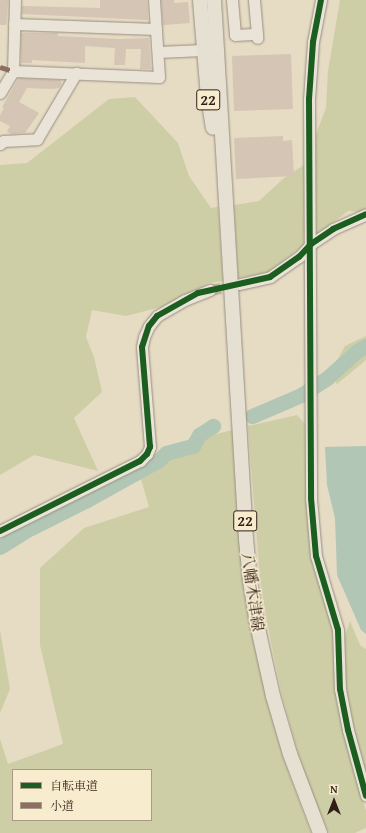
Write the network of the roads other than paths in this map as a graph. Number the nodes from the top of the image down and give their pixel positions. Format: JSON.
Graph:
{"nodes":[{"id":1,"x":15,"y":0,"type":"edge"},
{"id":2,"x":154,"y":0,"type":"edge"},
{"id":3,"x":200,"y":0,"type":"edge"},
{"id":4,"x":214,"y":0,"type":"edge"},
{"id":5,"x":232,"y":0,"type":"edge"},
{"id":6,"x":254,"y":0,"type":"edge"},
{"id":7,"x":321,"y":0,"type":"edge"},
{"id":8,"x":14,"y":24,"type":"junction"},
{"id":9,"x":156,"y":29,"type":"junction"},
{"id":10,"x":235,"y":35,"type":"junction"},
{"id":11,"x":216,"y":36,"type":"junction"},
{"id":12,"x":203,"y":50,"type":"junction"},
{"id":13,"x":158,"y":52,"type":"junction"},
{"id":14,"x":13,"y":71,"type":"junction"},
{"id":15,"x":76,"y":73,"type":"junction"},
{"id":16,"x":0,"y":93,"type":"edge"},
{"id":17,"x":0,"y":144,"type":"edge"},
{"id":18,"x":224,"y":199,"type":"junction"},
{"id":19,"x":366,"y":214,"type":"edge"},
{"id":20,"x":311,"y":244,"type":"junction"},
{"id":21,"x":240,"y":284,"type":"tunnel mouth"},
{"id":22,"x":210,"y":290,"type":"tunnel mouth"},
{"id":23,"x":0,"y":531,"type":"edge"},
{"id":24,"x":366,"y":796,"type":"edge"},
{"id":25,"x":320,"y":833,"type":"edge"}],
"edges":[{"from":1,"to":8,"type":"street"},
{"from":2,"to":9,"type":"street"},
{"from":3,"to":12,"type":"main road","name":"八幡木津線","number":"22"},
{"from":4,"to":11,"type":"main road","name":"八幡木津線","number":"22"},
{"from":5,"to":10,"type":"street"},
{"from":6,"to":10,"type":"street"},
{"from":7,"to":20,"type":"street"},
{"from":8,"to":9,"type":"street"},
{"from":8,"to":14,"type":"street"},
{"from":9,"to":13,"type":"street"},
{"from":10,"to":11,"type":"street"},
{"from":11,"to":18,"type":"main road","name":"八幡木津線","number":"22"},
{"from":12,"to":13,"type":"street"},
{"from":12,"to":18,"type":"main road","name":"八幡木津線","number":"22"},
{"from":13,"to":15,"type":"street"},
{"from":14,"to":15,"type":"street"},
{"from":14,"to":16,"type":"street"},
{"from":15,"to":17,"type":"street"},
{"from":18,"to":25,"type":"main road","name":"八幡木津線","number":"22"},
{"from":19,"to":20,"type":"street"},
{"from":20,"to":21,"type":"street"},
{"from":20,"to":24,"type":"street"},
{"from":22,"to":23,"type":"street"}]}
